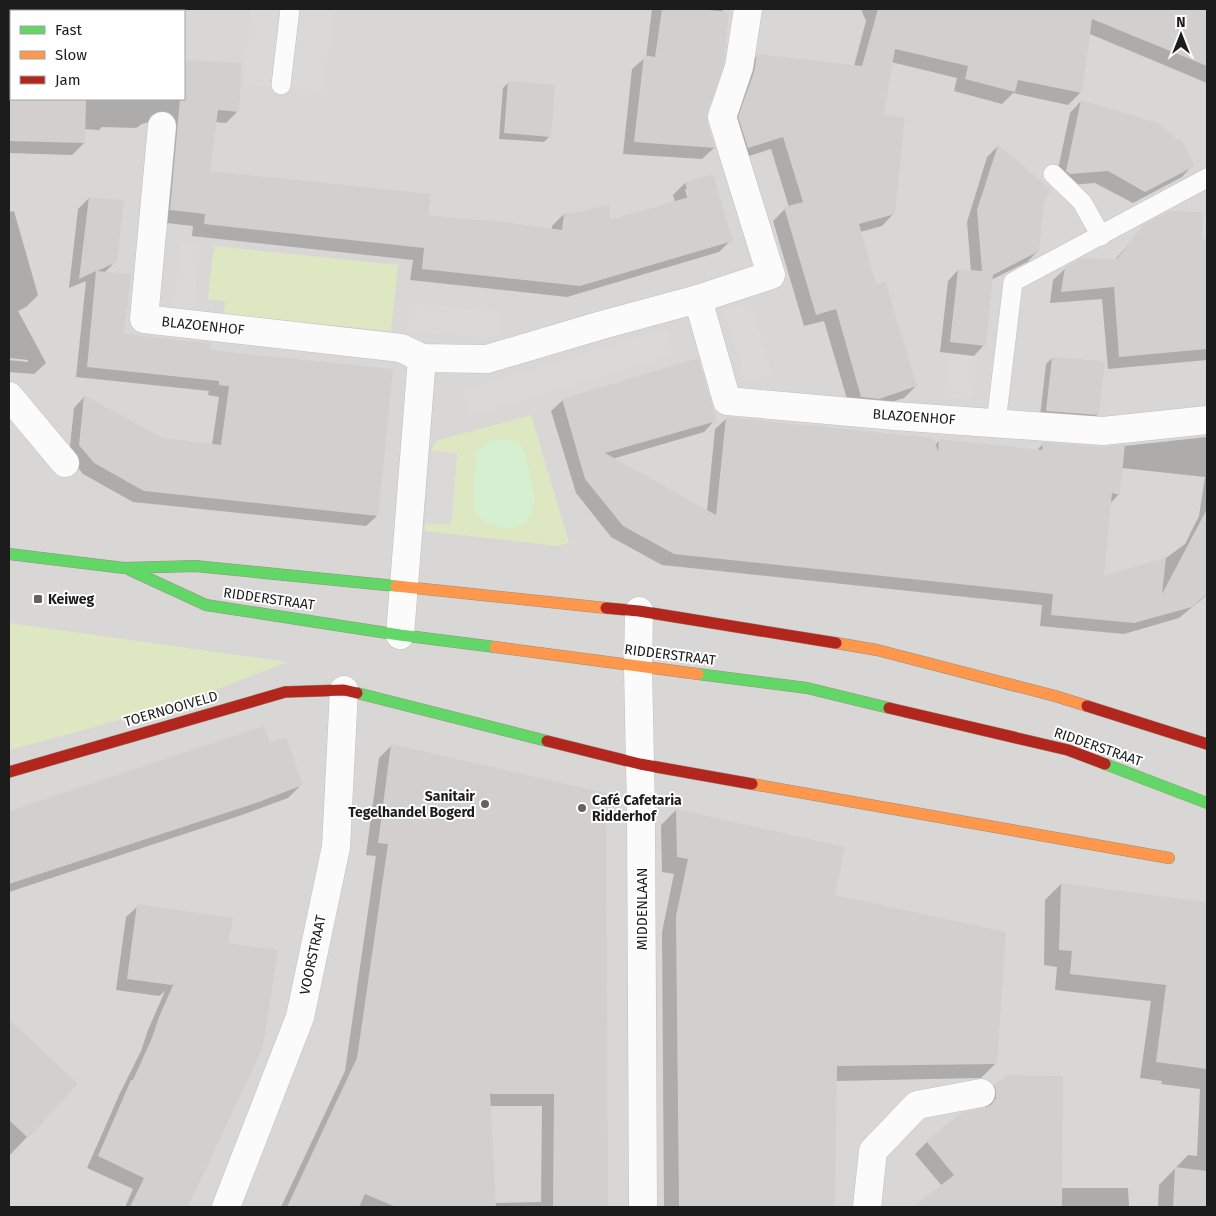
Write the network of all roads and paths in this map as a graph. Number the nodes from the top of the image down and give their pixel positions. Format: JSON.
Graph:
{"nodes":[{"id":1,"x":290,"y":9,"type":"edge"},
{"id":2,"x":748,"y":9,"type":"edge"},
{"id":3,"x":282,"y":85,"type":"dead end"},
{"id":4,"x":162,"y":126,"type":"dead end"},
{"id":5,"x":1052,"y":174,"type":"dead end"},
{"id":6,"x":1207,"y":178,"type":"edge"},
{"id":7,"x":1101,"y":236,"type":"junction"},
{"id":8,"x":698,"y":299,"type":"junction"},
{"id":9,"x":422,"y":358,"type":"junction"},
{"id":10,"x":9,"y":396,"type":"edge"},
{"id":11,"x":1207,"y":420,"type":"edge"},
{"id":12,"x":996,"y":423,"type":"junction"},
{"id":13,"x":65,"y":463,"type":"dead end"},
{"id":14,"x":9,"y":554,"type":"edge"},
{"id":15,"x":124,"y":568,"type":"junction"},
{"id":16,"x":404,"y":588,"type":"junction"},
{"id":17,"x":639,"y":611,"type":"junction"},
{"id":18,"x":400,"y":635,"type":"junction"},
{"id":19,"x":638,"y":666,"type":"junction"},
{"id":20,"x":344,"y":690,"type":"junction"},
{"id":21,"x":1207,"y":744,"type":"edge"},
{"id":22,"x":640,"y":764,"type":"junction"},
{"id":23,"x":9,"y":772,"type":"edge"},
{"id":24,"x":1207,"y":803,"type":"edge"},
{"id":25,"x":1169,"y":858,"type":"dead end"},
{"id":26,"x":981,"y":1093,"type":"dead end"},
{"id":27,"x":226,"y":1207,"type":"edge"},
{"id":28,"x":643,"y":1207,"type":"edge"},
{"id":29,"x":866,"y":1207,"type":"edge"}],
"edges":[{"from":1,"to":3,"type":"lane"},
{"from":2,"to":8,"type":"street","name":"BLAZOENHOF"},
{"from":4,"to":9,"type":"street","name":"BLAZOENHOF"},
{"from":5,"to":7,"type":"lane"},
{"from":6,"to":7,"type":"lane"},
{"from":7,"to":12,"type":"lane"},
{"from":8,"to":9,"type":"street","name":"BLAZOENHOF"},
{"from":8,"to":12,"type":"street","name":"BLAZOENHOF"},
{"from":9,"to":16,"type":"street"},
{"from":10,"to":13,"type":"street"},
{"from":11,"to":12,"type":"street","name":"BLAZOENHOF"},
{"from":14,"to":15,"type":"street","name":"RIDDERSTRAAT"},
{"from":15,"to":16,"type":"street","name":"RIDDERSTRAAT"},
{"from":15,"to":18,"type":"street","name":"RIDDERSTRAAT"},
{"from":16,"to":17,"type":"street","name":"RIDDERSTRAAT"},
{"from":16,"to":18,"type":"street"},
{"from":17,"to":19,"type":"street","name":"MIDDENLAAN"},
{"from":17,"to":21,"type":"street","name":"RIDDERSTRAAT"},
{"from":18,"to":19,"type":"street","name":"RIDDERSTRAAT"},
{"from":19,"to":22,"type":"street","name":"MIDDENLAAN"},
{"from":19,"to":24,"type":"street","name":"RIDDERSTRAAT"},
{"from":20,"to":22,"type":"street"},
{"from":20,"to":23,"type":"street","name":"TOERNOOIVELD"},
{"from":20,"to":27,"type":"street","name":"VOORSTRAAT"},
{"from":22,"to":25,"type":"street"},
{"from":22,"to":28,"type":"street","name":"MIDDENLAAN"},
{"from":26,"to":29,"type":"street"}]}
